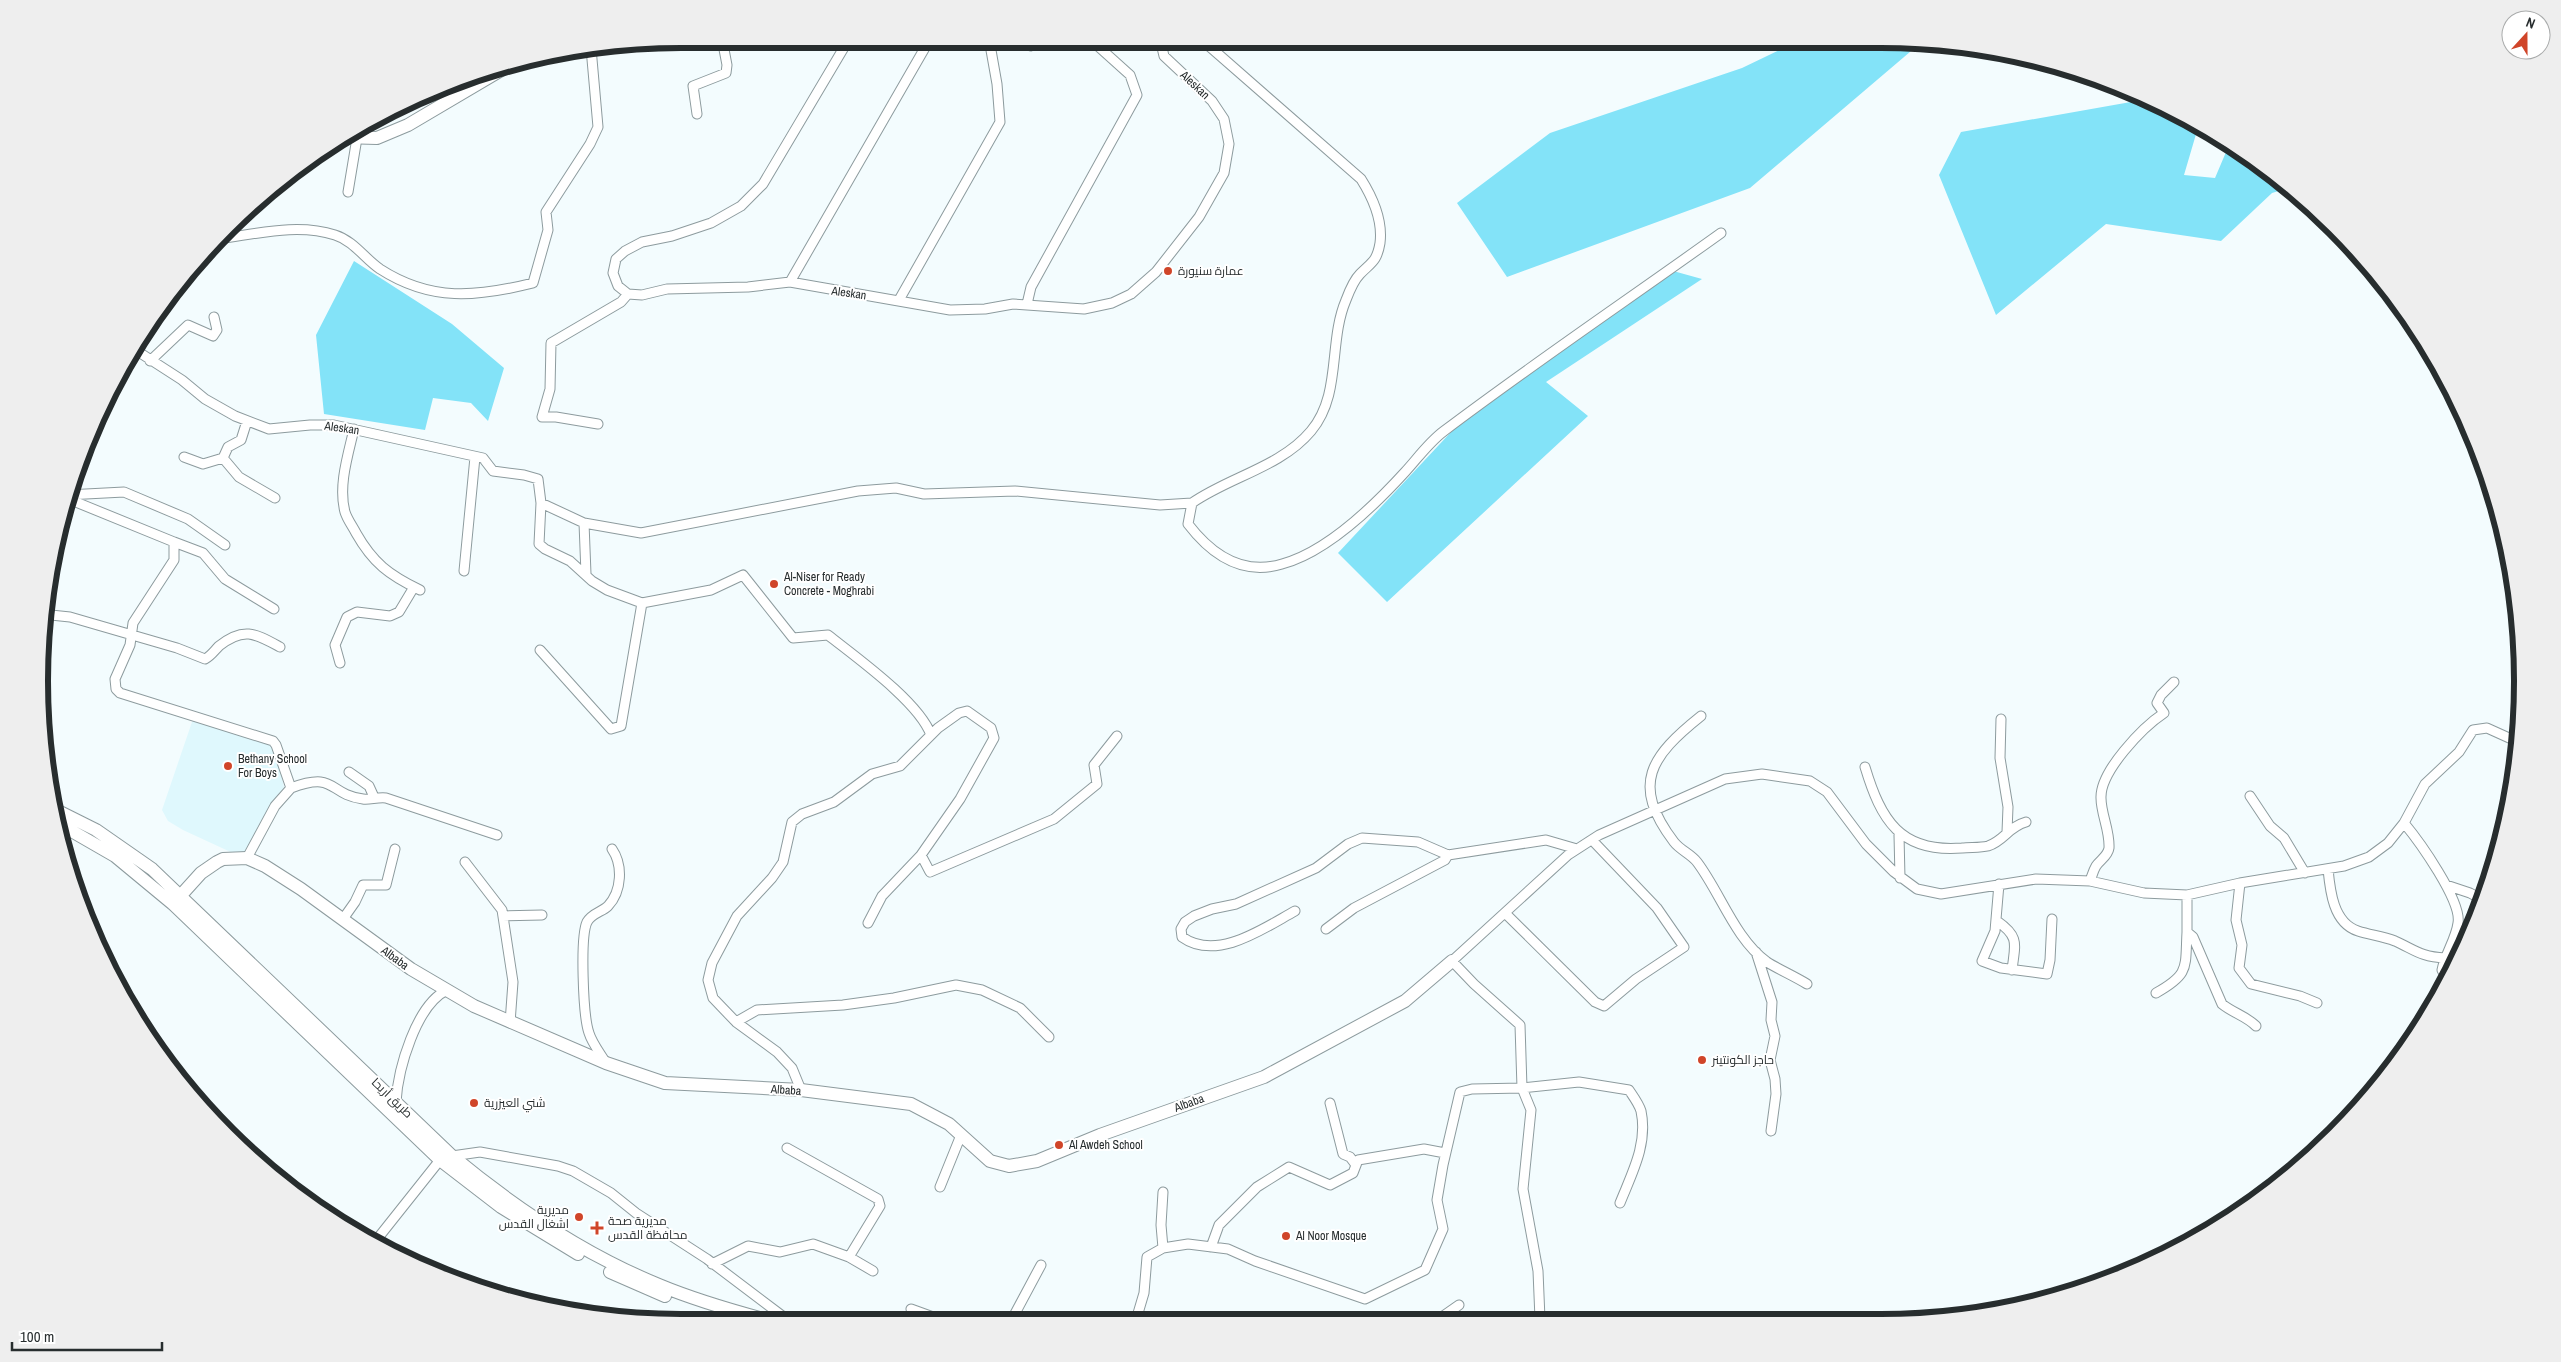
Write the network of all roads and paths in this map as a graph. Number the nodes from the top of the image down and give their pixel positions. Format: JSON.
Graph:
{"nodes":[{"id":1,"x":724,"y":48,"type":"edge"},
{"id":2,"x":844,"y":48,"type":"edge"},
{"id":3,"x":925,"y":48,"type":"edge"},
{"id":4,"x":991,"y":48,"type":"edge"},
{"id":5,"x":1100,"y":48,"type":"edge"},
{"id":6,"x":1162,"y":48,"type":"edge"},
{"id":7,"x":1211,"y":48,"type":"edge"},
{"id":8,"x":592,"y":54,"type":"edge"},
{"id":9,"x":488,"y":78,"type":"edge"},
{"id":10,"x":697,"y":114,"type":"dead end"},
{"id":11,"x":357,"y":137,"type":"edge"},
{"id":12,"x":349,"y":141,"type":"edge"},
{"id":13,"x":348,"y":192,"type":"dead end"},
{"id":14,"x":1721,"y":233,"type":"dead end"},
{"id":15,"x":230,"y":236,"type":"edge"},
{"id":16,"x":790,"y":282,"type":"junction"},
{"id":17,"x":628,"y":294,"type":"junction"},
{"id":18,"x":899,"y":300,"type":"junction"},
{"id":19,"x":1027,"y":304,"type":"junction"},
{"id":20,"x":214,"y":317,"type":"dead end"},
{"id":21,"x":139,"y":353,"type":"edge"},
{"id":22,"x":150,"y":361,"type":"junction"},
{"id":23,"x":247,"y":421,"type":"junction"},
{"id":24,"x":598,"y":424,"type":"dead end"},
{"id":25,"x":354,"y":429,"type":"junction"},
{"id":26,"x":184,"y":457,"type":"dead end"},
{"id":27,"x":474,"y":457,"type":"junction"},
{"id":28,"x":222,"y":458,"type":"junction"},
{"id":29,"x":75,"y":496,"type":"edge"},
{"id":30,"x":275,"y":498,"type":"dead end"},
{"id":31,"x":74,"y":500,"type":"edge"},
{"id":32,"x":541,"y":503,"type":"junction"},
{"id":33,"x":1192,"y":503,"type":"junction"},
{"id":34,"x":584,"y":523,"type":"junction"},
{"id":35,"x":174,"y":542,"type":"junction"},
{"id":36,"x":225,"y":545,"type":"dead end"},
{"id":37,"x":464,"y":571,"type":"dead end"},
{"id":38,"x":586,"y":574,"type":"junction"},
{"id":39,"x":642,"y":602,"type":"junction"},
{"id":40,"x":274,"y":609,"type":"dead end"},
{"id":41,"x":51,"y":616,"type":"edge"},
{"id":42,"x":131,"y":637,"type":"junction"},
{"id":43,"x":280,"y":647,"type":"dead end"},
{"id":44,"x":540,"y":650,"type":"dead end"},
{"id":45,"x":340,"y":663,"type":"dead end"},
{"id":46,"x":2174,"y":682,"type":"dead end"},
{"id":47,"x":1702,"y":716,"type":"dead end"},
{"id":48,"x":2001,"y":719,"type":"dead end"},
{"id":49,"x":930,"y":735,"type":"junction"},
{"id":50,"x":1117,"y":736,"type":"dead end"},
{"id":51,"x":2510,"y":739,"type":"edge"},
{"id":52,"x":1865,"y":767,"type":"dead end"},
{"id":53,"x":349,"y":772,"type":"dead end"},
{"id":54,"x":291,"y":788,"type":"junction"},
{"id":55,"x":2250,"y":796,"type":"dead end"},
{"id":56,"x":374,"y":797,"type":"junction"},
{"id":57,"x":1655,"y":809,"type":"junction"},
{"id":58,"x":62,"y":813,"type":"edge"},
{"id":59,"x":2026,"y":822,"type":"dead end"},
{"id":60,"x":2404,"y":823,"type":"junction"},
{"id":61,"x":65,"y":827,"type":"edge"},
{"id":62,"x":2007,"y":832,"type":"junction"},
{"id":63,"x":497,"y":835,"type":"dead end"},
{"id":64,"x":1899,"y":835,"type":"junction"},
{"id":65,"x":1592,"y":840,"type":"junction"},
{"id":66,"x":395,"y":848,"type":"dead end"},
{"id":67,"x":612,"y":849,"type":"dead end"},
{"id":68,"x":1578,"y":849,"type":"junction"},
{"id":69,"x":921,"y":855,"type":"junction"},
{"id":70,"x":1448,"y":855,"type":"junction"},
{"id":71,"x":247,"y":858,"type":"junction"},
{"id":72,"x":465,"y":862,"type":"dead end"},
{"id":73,"x":2328,"y":869,"type":"junction"},
{"id":74,"x":2305,"y":873,"type":"junction"},
{"id":75,"x":1900,"y":878,"type":"junction"},
{"id":76,"x":2090,"y":881,"type":"junction"},
{"id":77,"x":2240,"y":883,"type":"junction"},
{"id":78,"x":1998,"y":884,"type":"junction"},
{"id":79,"x":2446,"y":886,"type":"junction"},
{"id":80,"x":2187,"y":895,"type":"junction"},
{"id":81,"x":2475,"y":897,"type":"edge"},
{"id":82,"x":177,"y":900,"type":"junction"},
{"id":83,"x":1296,"y":911,"type":"dead end"},
{"id":84,"x":1506,"y":914,"type":"junction"},
{"id":85,"x":542,"y":915,"type":"dead end"},
{"id":86,"x":503,"y":916,"type":"junction"},
{"id":87,"x":2052,"y":919,"type":"dead end"},
{"id":88,"x":343,"y":920,"type":"junction"},
{"id":89,"x":1997,"y":921,"type":"junction"},
{"id":90,"x":868,"y":923,"type":"dead end"},
{"id":91,"x":1326,"y":929,"type":"dead end"},
{"id":92,"x":2187,"y":932,"type":"junction"},
{"id":93,"x":1756,"y":952,"type":"junction"},
{"id":94,"x":2444,"y":958,"type":"junction"},
{"id":95,"x":1452,"y":961,"type":"junction"},
{"id":96,"x":2012,"y":970,"type":"junction"},
{"id":97,"x":2443,"y":971,"type":"edge"},
{"id":98,"x":1806,"y":984,"type":"dead end"},
{"id":99,"x":447,"y":990,"type":"junction"},
{"id":100,"x":2156,"y":993,"type":"dead end"},
{"id":101,"x":2317,"y":1003,"type":"dead end"},
{"id":102,"x":736,"y":1022,"type":"junction"},
{"id":103,"x":510,"y":1023,"type":"junction"},
{"id":104,"x":2256,"y":1026,"type":"dead end"},
{"id":105,"x":1050,"y":1037,"type":"dead end"},
{"id":106,"x":606,"y":1063,"type":"junction"},
{"id":107,"x":1522,"y":1088,"type":"junction"},
{"id":108,"x":801,"y":1090,"type":"junction"},
{"id":109,"x":396,"y":1102,"type":"junction"},
{"id":110,"x":1330,"y":1103,"type":"dead end"},
{"id":111,"x":1771,"y":1131,"type":"dead end"},
{"id":112,"x":961,"y":1135,"type":"junction"},
{"id":113,"x":787,"y":1148,"type":"dead end"},
{"id":114,"x":1445,"y":1153,"type":"junction"},
{"id":115,"x":452,"y":1156,"type":"junction"},
{"id":116,"x":440,"y":1160,"type":"junction"},
{"id":117,"x":1356,"y":1166,"type":"junction"},
{"id":118,"x":940,"y":1187,"type":"dead end"},
{"id":119,"x":1163,"y":1192,"type":"dead end"},
{"id":120,"x":1620,"y":1202,"type":"dead end"},
{"id":121,"x":378,"y":1237,"type":"edge"},
{"id":122,"x":1211,"y":1247,"type":"junction"},
{"id":123,"x":1163,"y":1248,"type":"junction"},
{"id":124,"x":849,"y":1257,"type":"junction"},
{"id":125,"x":712,"y":1264,"type":"junction"},
{"id":126,"x":1041,"y":1265,"type":"dead end"},
{"id":127,"x":873,"y":1272,"type":"dead end"},
{"id":128,"x":1459,"y":1305,"type":"dead end"},
{"id":129,"x":911,"y":1309,"type":"dead end"},
{"id":130,"x":717,"y":1314,"type":"edge"},
{"id":131,"x":744,"y":1314,"type":"edge"},
{"id":132,"x":780,"y":1314,"type":"edge"},
{"id":133,"x":925,"y":1314,"type":"edge"},
{"id":134,"x":1015,"y":1314,"type":"edge"},
{"id":135,"x":1138,"y":1314,"type":"edge"},
{"id":136,"x":1446,"y":1314,"type":"edge"},
{"id":137,"x":1540,"y":1314,"type":"edge"}],
"edges":[{"from":1,"to":10,"type":"street"},
{"from":2,"to":17,"type":"street"},
{"from":3,"to":16,"type":"street"},
{"from":4,"to":18,"type":"street"},
{"from":5,"to":19,"type":"street"},
{"from":6,"to":19,"type":"street","name":"Aleskan"},
{"from":7,"to":33,"type":"street"},
{"from":8,"to":15,"type":"street"},
{"from":9,"to":11,"type":"main road"},
{"from":12,"to":13,"type":"street"},
{"from":14,"to":33,"type":"street"},
{"from":16,"to":17,"type":"street","name":"Aleskan"},
{"from":16,"to":18,"type":"street","name":"Aleskan"},
{"from":17,"to":24,"type":"street"},
{"from":18,"to":19,"type":"street","name":"Aleskan"},
{"from":20,"to":22,"type":"street"},
{"from":21,"to":22,"type":"street","name":"Aleskan"},
{"from":22,"to":23,"type":"street","name":"Aleskan"},
{"from":23,"to":25,"type":"street","name":"Aleskan"},
{"from":23,"to":28,"type":"street"},
{"from":25,"to":27,"type":"street","name":"Aleskan"},
{"from":25,"to":45,"type":"street"},
{"from":26,"to":28,"type":"street"},
{"from":27,"to":32,"type":"street","name":"Aleskan"},
{"from":27,"to":37,"type":"street"},
{"from":28,"to":30,"type":"street"},
{"from":29,"to":36,"type":"street"},
{"from":31,"to":35,"type":"street"},
{"from":32,"to":34,"type":"street"},
{"from":32,"to":38,"type":"street"},
{"from":33,"to":34,"type":"street"},
{"from":34,"to":38,"type":"street"},
{"from":35,"to":40,"type":"street"},
{"from":35,"to":42,"type":"street"},
{"from":38,"to":39,"type":"street"},
{"from":39,"to":44,"type":"street"},
{"from":39,"to":49,"type":"street"},
{"from":41,"to":42,"type":"street"},
{"from":42,"to":43,"type":"street"},
{"from":42,"to":54,"type":"street"},
{"from":46,"to":76,"type":"street"},
{"from":47,"to":57,"type":"street"},
{"from":48,"to":62,"type":"street"},
{"from":49,"to":69,"type":"street"},
{"from":49,"to":102,"type":"street"},
{"from":50,"to":69,"type":"street"},
{"from":51,"to":60,"type":"street"},
{"from":52,"to":64,"type":"street"},
{"from":53,"to":56,"type":"street"},
{"from":54,"to":56,"type":"street"},
{"from":54,"to":71,"type":"street"},
{"from":55,"to":74,"type":"street"},
{"from":56,"to":63,"type":"street"},
{"from":57,"to":65,"type":"street"},
{"from":57,"to":75,"type":"street"},
{"from":57,"to":93,"type":"street"},
{"from":58,"to":82,"type":"main road","name":"طريق أريحا"},
{"from":59,"to":62,"type":"street"},
{"from":60,"to":73,"type":"street"},
{"from":60,"to":79,"type":"street"},
{"from":61,"to":82,"type":"main road","name":"طريق أريحا"},
{"from":62,"to":64,"type":"street"},
{"from":64,"to":75,"type":"street"},
{"from":65,"to":68,"type":"street"},
{"from":65,"to":84,"type":"street"},
{"from":66,"to":88,"type":"street"},
{"from":67,"to":106,"type":"street"},
{"from":68,"to":70,"type":"street"},
{"from":68,"to":84,"type":"street"},
{"from":69,"to":90,"type":"street"},
{"from":70,"to":83,"type":"street"},
{"from":70,"to":91,"type":"street"},
{"from":71,"to":82,"type":"main road","name":"Albaba"},
{"from":71,"to":88,"type":"main road","name":"Albaba"},
{"from":72,"to":86,"type":"street"},
{"from":73,"to":74,"type":"street"},
{"from":73,"to":94,"type":"street"},
{"from":74,"to":77,"type":"street"},
{"from":75,"to":78,"type":"street"},
{"from":76,"to":78,"type":"street"},
{"from":76,"to":80,"type":"street"},
{"from":77,"to":80,"type":"street"},
{"from":77,"to":101,"type":"street"},
{"from":78,"to":89,"type":"street"},
{"from":79,"to":81,"type":"street"},
{"from":79,"to":94,"type":"street"},
{"from":80,"to":92,"type":"street"},
{"from":82,"to":109,"type":"main road","name":"طريق أريحا"},
{"from":82,"to":116,"type":"main road","name":"طريق أريحا"},
{"from":84,"to":95,"type":"street"},
{"from":85,"to":86,"type":"street"},
{"from":86,"to":103,"type":"street"},
{"from":87,"to":96,"type":"street"},
{"from":88,"to":99,"type":"main road","name":"Albaba"},
{"from":89,"to":96,"type":"street"},
{"from":89,"to":96,"type":"street"},
{"from":92,"to":100,"type":"street"},
{"from":92,"to":104,"type":"street"},
{"from":93,"to":98,"type":"street"},
{"from":93,"to":111,"type":"street"},
{"from":94,"to":97,"type":"street"},
{"from":95,"to":107,"type":"street"},
{"from":95,"to":112,"type":"main road","name":"Albaba"},
{"from":99,"to":103,"type":"main road","name":"Albaba"},
{"from":99,"to":109,"type":"street"},
{"from":102,"to":105,"type":"street"},
{"from":102,"to":108,"type":"street"},
{"from":103,"to":106,"type":"main road","name":"Albaba"},
{"from":106,"to":108,"type":"main road","name":"Albaba"},
{"from":107,"to":114,"type":"street"},
{"from":107,"to":120,"type":"street"},
{"from":107,"to":137,"type":"street"},
{"from":108,"to":112,"type":"main road","name":"Albaba"},
{"from":109,"to":115,"type":"main road","name":"طريق أريحا"},
{"from":110,"to":117,"type":"street"},
{"from":112,"to":118,"type":"street"},
{"from":113,"to":124,"type":"street"},
{"from":114,"to":117,"type":"street"},
{"from":114,"to":122,"type":"street"},
{"from":115,"to":116,"type":"street"},
{"from":115,"to":125,"type":"street"},
{"from":115,"to":131,"type":"main road","name":"طريق أريحا"},
{"from":116,"to":121,"type":"street"},
{"from":116,"to":130,"type":"main road","name":"طريق أريحا"},
{"from":117,"to":122,"type":"street"},
{"from":119,"to":123,"type":"street"},
{"from":122,"to":123,"type":"street"},
{"from":123,"to":135,"type":"street"},
{"from":124,"to":125,"type":"street"},
{"from":124,"to":127,"type":"street"},
{"from":125,"to":132,"type":"street"},
{"from":126,"to":134,"type":"street"},
{"from":128,"to":136,"type":"street"},
{"from":129,"to":133,"type":"street"}]}
